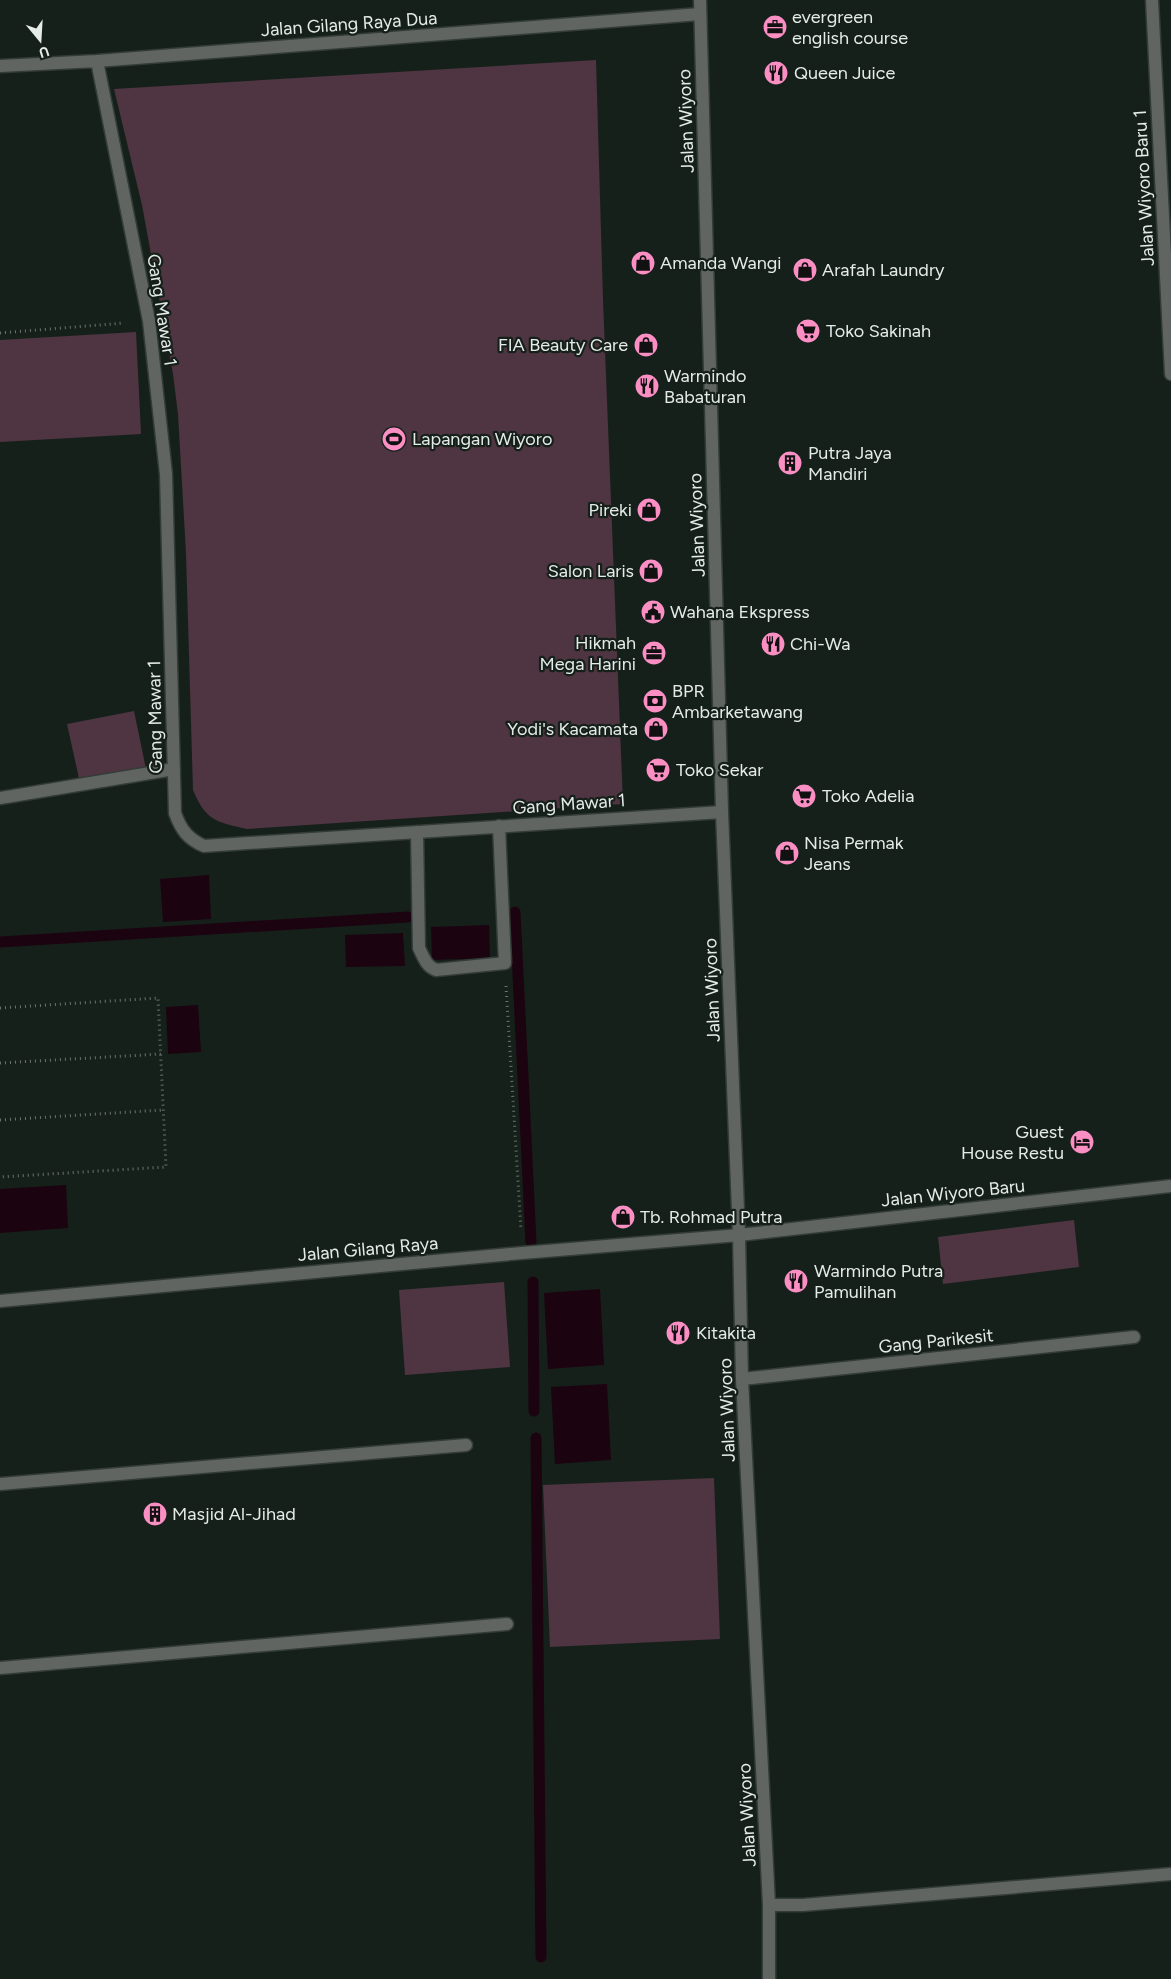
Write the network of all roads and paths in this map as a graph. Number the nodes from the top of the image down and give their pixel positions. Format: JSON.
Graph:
{"nodes":[{"id":1,"x":700,"y":0,"type":"edge"},
{"id":2,"x":1152,"y":0,"type":"edge"},
{"id":3,"x":700,"y":14,"type":"junction"},
{"id":4,"x":97,"y":60,"type":"junction"},
{"id":5,"x":0,"y":66,"type":"edge"},
{"id":6,"x":1168,"y":256,"type":"edge"},
{"id":7,"x":149,"y":321,"type":"junction"},
{"id":8,"x":0,"y":333,"type":"edge"},
{"id":9,"x":1171,"y":374,"type":"edge"},
{"id":10,"x":174,"y":769,"type":"junction"},
{"id":11,"x":0,"y":798,"type":"edge"},
{"id":12,"x":722,"y":812,"type":"junction"},
{"id":13,"x":499,"y":826,"type":"junction"},
{"id":14,"x":417,"y":832,"type":"junction"},
{"id":15,"x":505,"y":963,"type":"junction"},
{"id":16,"x":0,"y":1008,"type":"edge"},
{"id":17,"x":161,"y":1054,"type":"junction"},
{"id":18,"x":0,"y":1063,"type":"edge"},
{"id":19,"x":163,"y":1110,"type":"junction"},
{"id":20,"x":0,"y":1120,"type":"edge"},
{"id":21,"x":0,"y":1177,"type":"edge"},
{"id":22,"x":1171,"y":1186,"type":"edge"},
{"id":23,"x":739,"y":1235,"type":"junction"},
{"id":24,"x":522,"y":1253,"type":"junction"},
{"id":25,"x":0,"y":1301,"type":"edge"},
{"id":26,"x":1134,"y":1337,"type":"dead end"},
{"id":27,"x":742,"y":1379,"type":"junction"},
{"id":28,"x":466,"y":1445,"type":"dead end"},
{"id":29,"x":0,"y":1484,"type":"edge"},
{"id":30,"x":507,"y":1624,"type":"dead end"},
{"id":31,"x":0,"y":1668,"type":"edge"},
{"id":32,"x":1171,"y":1874,"type":"edge"},
{"id":33,"x":769,"y":1905,"type":"junction"},
{"id":34,"x":769,"y":1979,"type":"edge"}],
"edges":[{"from":1,"to":3,"type":"street","name":"Jalan Wiyoro"},
{"from":2,"to":6,"type":"street","name":"Jalan Wiyoro Baru 1"},
{"from":3,"to":4,"type":"street","name":"Jalan Gilang Raya Dua"},
{"from":3,"to":12,"type":"street","name":"Jalan Wiyoro"},
{"from":4,"to":5,"type":"street","name":"Jalan Gilang Raya Dua"},
{"from":4,"to":7,"type":"street","name":"Gang Mawar 1"},
{"from":6,"to":9,"type":"street","name":"Jalan Wiyoro Baru 1"},
{"from":7,"to":8,"type":"path"},
{"from":7,"to":10,"type":"street","name":"Gang Mawar 1"},
{"from":10,"to":11,"type":"street"},
{"from":10,"to":14,"type":"street","name":"Gang Mawar 1"},
{"from":12,"to":13,"type":"street","name":"Gang Mawar 1"},
{"from":12,"to":23,"type":"street","name":"Jalan Wiyoro"},
{"from":13,"to":14,"type":"street","name":"Gang Mawar 1"},
{"from":13,"to":15,"type":"street"},
{"from":14,"to":15,"type":"street"},
{"from":15,"to":24,"type":"path"},
{"from":16,"to":17,"type":"path"},
{"from":17,"to":18,"type":"path"},
{"from":17,"to":19,"type":"path"},
{"from":19,"to":20,"type":"path"},
{"from":19,"to":21,"type":"path"},
{"from":22,"to":23,"type":"street","name":"Jalan Wiyoro Baru"},
{"from":23,"to":24,"type":"street","name":"Jalan Gilang Raya"},
{"from":23,"to":27,"type":"street","name":"Jalan Wiyoro"},
{"from":24,"to":25,"type":"street","name":"Jalan Gilang Raya"},
{"from":26,"to":27,"type":"street","name":"Gang Parikesit"},
{"from":27,"to":33,"type":"street","name":"Jalan Wiyoro"},
{"from":28,"to":29,"type":"street"},
{"from":30,"to":31,"type":"street"},
{"from":32,"to":33,"type":"street"},
{"from":33,"to":34,"type":"street","name":"Jalan Wiyoro"}]}
